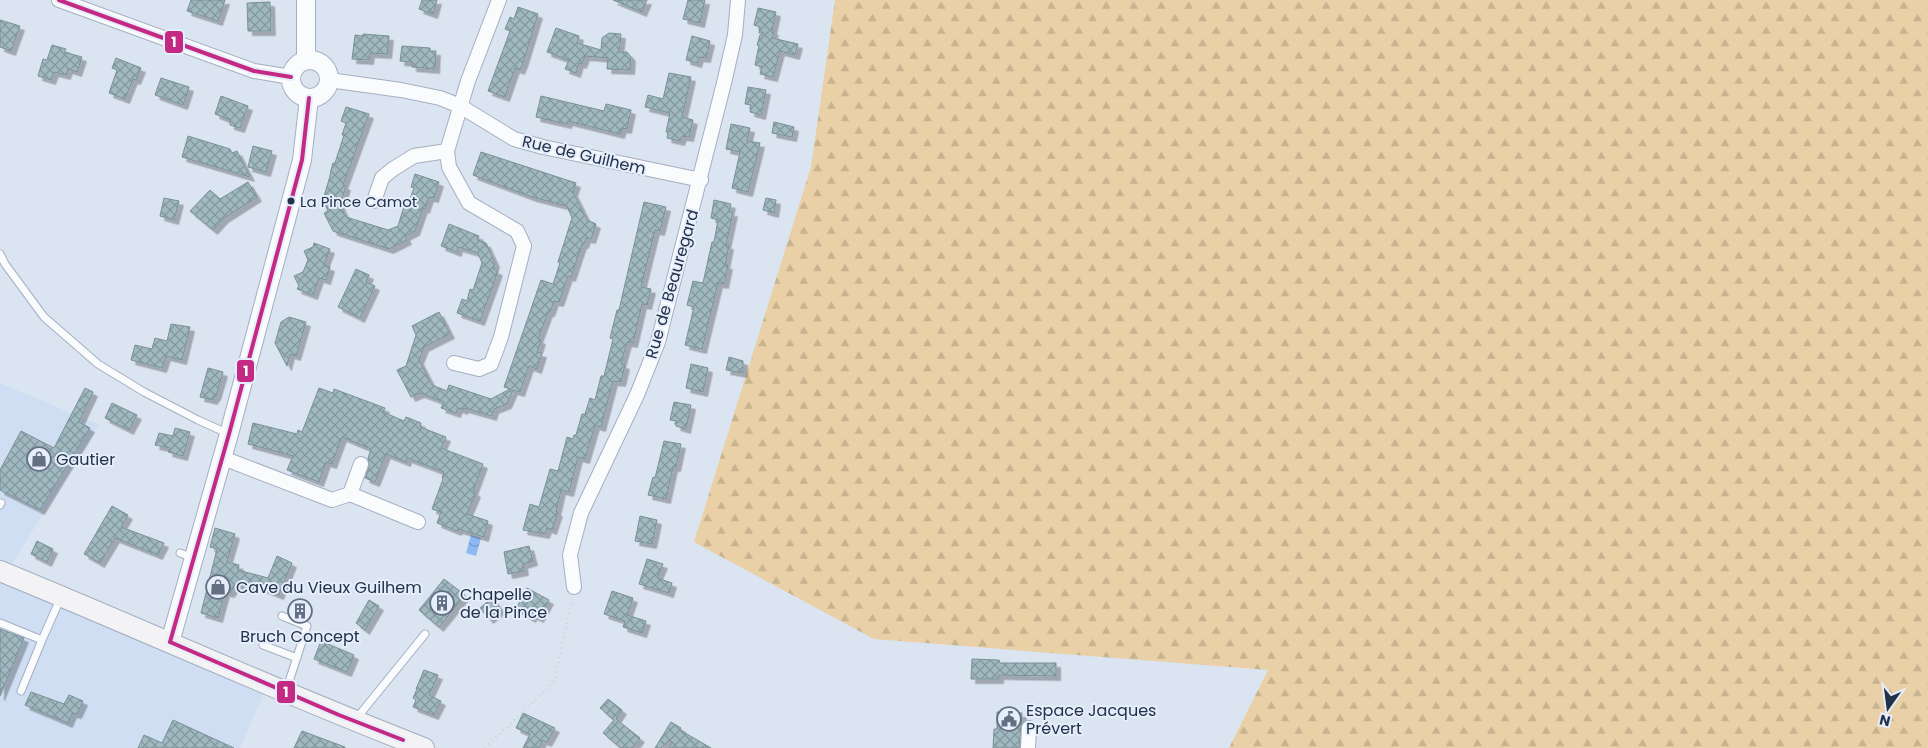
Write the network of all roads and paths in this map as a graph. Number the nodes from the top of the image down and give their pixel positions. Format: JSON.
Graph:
{"nodes":[{"id":1,"x":59,"y":0,"type":"edge"},
{"id":2,"x":306,"y":0,"type":"edge"},
{"id":3,"x":499,"y":0,"type":"edge"},
{"id":4,"x":738,"y":0,"type":"edge"},
{"id":5,"x":306,"y":60,"type":"junction"},
{"id":6,"x":291,"y":77,"type":"junction"},
{"id":7,"x":329,"y":80,"type":"junction"},
{"id":8,"x":309,"y":98,"type":"junction"},
{"id":9,"x":460,"y":106,"type":"junction"},
{"id":10,"x":447,"y":152,"type":"junction"},
{"id":11,"x":701,"y":180,"type":"junction"},
{"id":12,"x":374,"y":201,"type":"dead end"},
{"id":13,"x":0,"y":254,"type":"edge"},
{"id":14,"x":454,"y":363,"type":"dead end"},
{"id":15,"x":229,"y":434,"type":"junction"},
{"id":16,"x":223,"y":458,"type":"junction"},
{"id":17,"x":361,"y":464,"type":"dead end"},
{"id":18,"x":350,"y":494,"type":"junction"},
{"id":19,"x":418,"y":522,"type":"dead end"},
{"id":20,"x":0,"y":571,"type":"edge"},
{"id":21,"x":574,"y":587,"type":"joint"},
{"id":22,"x":62,"y":596,"type":"junction"},
{"id":23,"x":282,"y":616,"type":"dead end"},
{"id":24,"x":0,"y":622,"type":"edge"},
{"id":25,"x":425,"y":634,"type":"dead end"},
{"id":26,"x":42,"y":640,"type":"junction"},
{"id":27,"x":170,"y":642,"type":"junction"},
{"id":28,"x":264,"y":645,"type":"dead end"},
{"id":29,"x":297,"y":658,"type":"junction"},
{"id":30,"x":21,"y":691,"type":"dead end"},
{"id":31,"x":286,"y":691,"type":"junction"},
{"id":32,"x":354,"y":722,"type":"junction"},
{"id":33,"x":1029,"y":728,"type":"dead end"},
{"id":34,"x":405,"y":744,"type":"edge"},
{"id":35,"x":424,"y":748,"type":"edge"},
{"id":36,"x":485,"y":748,"type":"edge"},
{"id":37,"x":1028,"y":748,"type":"edge"}],
"edges":[{"from":1,"to":6,"type":"street"},
{"from":2,"to":5,"type":"street"},
{"from":3,"to":9,"type":"street"},
{"from":4,"to":11,"type":"street","name":"Rue de Beauregard"},
{"from":5,"to":6,"type":"street"},
{"from":5,"to":7,"type":"street"},
{"from":6,"to":8,"type":"street"},
{"from":7,"to":8,"type":"street"},
{"from":7,"to":9,"type":"street","name":"Rue de Guilhem"},
{"from":8,"to":15,"type":"street"},
{"from":9,"to":10,"type":"street"},
{"from":9,"to":11,"type":"street","name":"Rue de Guilhem"},
{"from":10,"to":12,"type":"street"},
{"from":10,"to":14,"type":"street"},
{"from":11,"to":21,"type":"street","name":"Rue de Beauregard"},
{"from":13,"to":15,"type":"lane"},
{"from":15,"to":16,"type":"street"},
{"from":16,"to":18,"type":"street"},
{"from":16,"to":27,"type":"street"},
{"from":17,"to":18,"type":"street"},
{"from":18,"to":19,"type":"street"},
{"from":20,"to":22,"type":"main road"},
{"from":21,"to":36,"type":"path"},
{"from":22,"to":26,"type":"lane"},
{"from":22,"to":27,"type":"main road"},
{"from":23,"to":29,"type":"lane"},
{"from":24,"to":26,"type":"lane"},
{"from":25,"to":32,"type":"lane"},
{"from":26,"to":30,"type":"lane"},
{"from":27,"to":31,"type":"main road"},
{"from":28,"to":29,"type":"lane"},
{"from":29,"to":31,"type":"lane"},
{"from":31,"to":32,"type":"main road"},
{"from":32,"to":34,"type":"main road"},
{"from":33,"to":37,"type":"street"},
{"from":34,"to":35,"type":"main road"}]}
